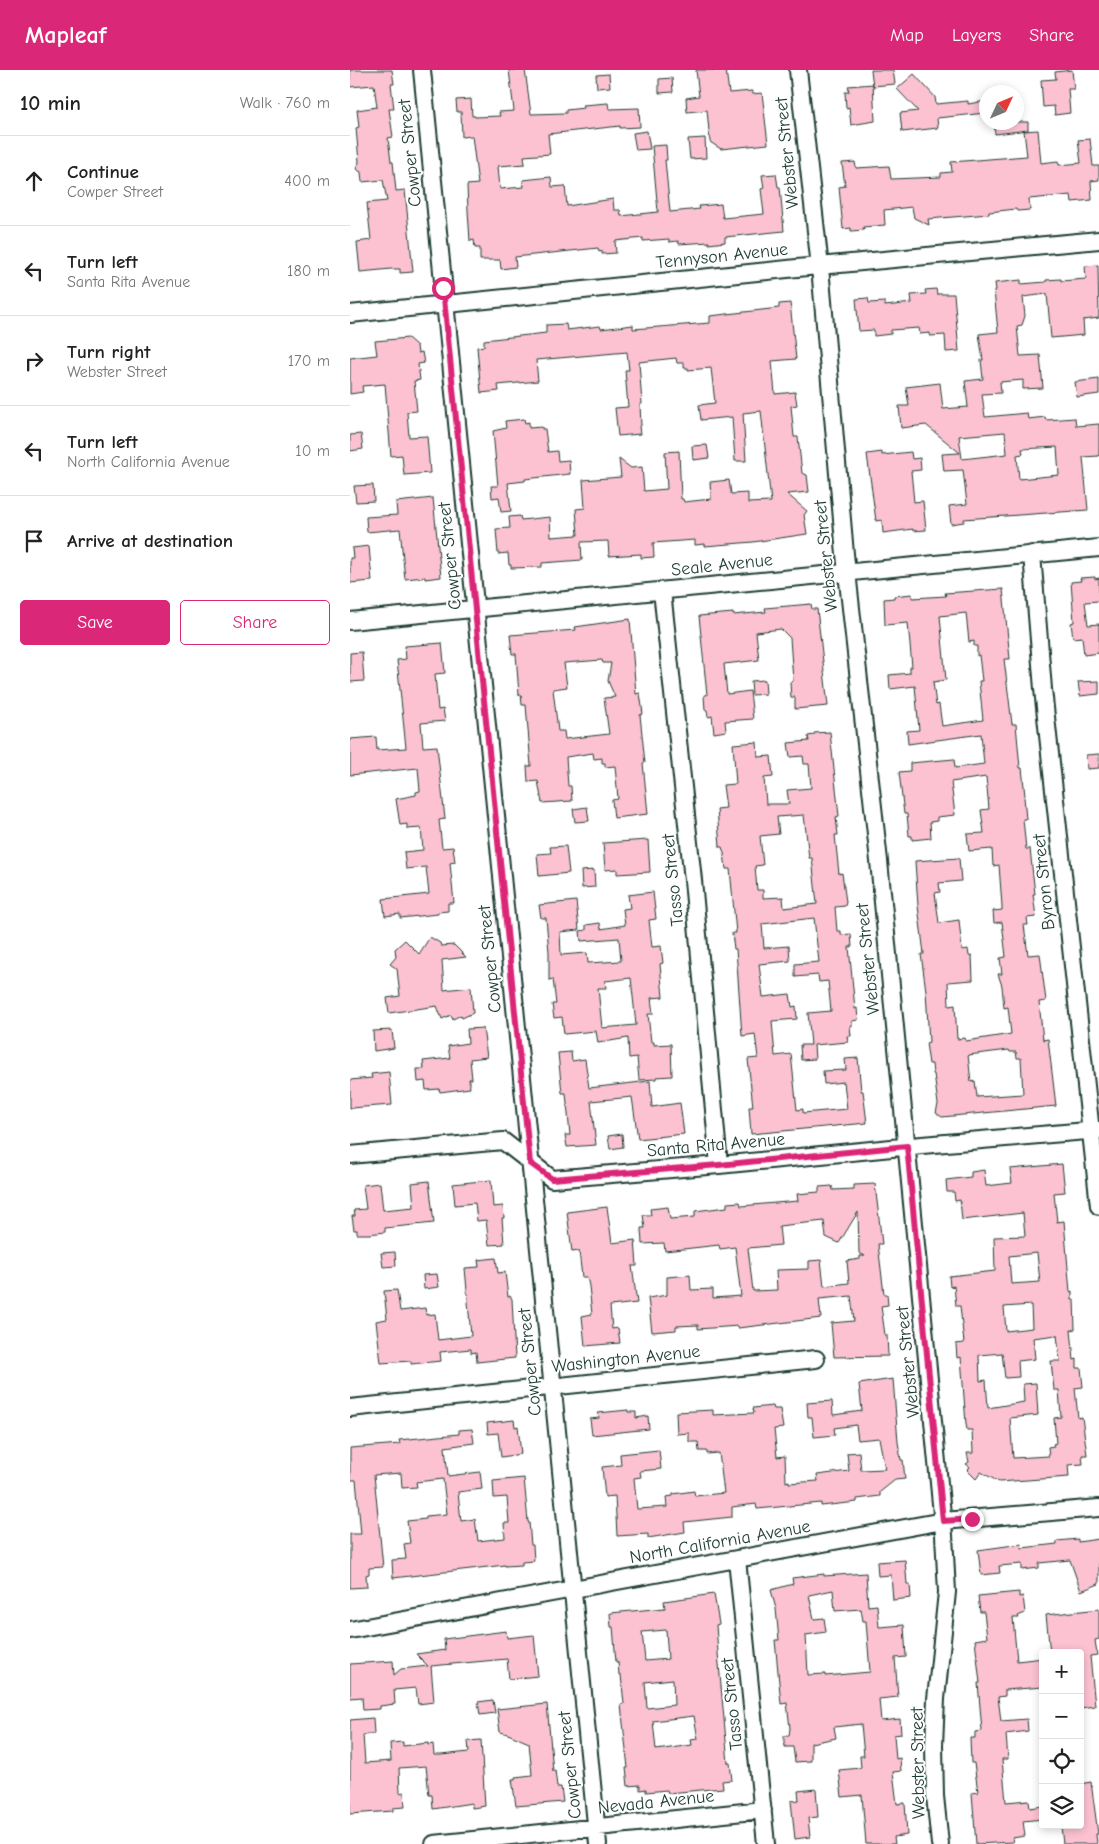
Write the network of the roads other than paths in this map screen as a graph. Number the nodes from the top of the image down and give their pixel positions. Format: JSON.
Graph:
{"nodes":[{"id":1,"x":422,"y":70,"type":"edge"},
{"id":2,"x":798,"y":70,"type":"edge"},
{"id":3,"x":1099,"y":240,"type":"edge"},
{"id":4,"x":820,"y":267,"type":"junction"},
{"id":5,"x":445,"y":304,"type":"junction"},
{"id":6,"x":350,"y":314,"type":"edge"},
{"id":7,"x":1099,"y":548,"type":"edge"},
{"id":8,"x":1032,"y":554,"type":"junction"},
{"id":9,"x":847,"y":572,"type":"junction"},
{"id":10,"x":662,"y":591,"type":"junction"},
{"id":11,"x":475,"y":608,"type":"junction"},
{"id":12,"x":350,"y":622,"type":"edge"},
{"id":13,"x":1095,"y":1130,"type":"edge"},
{"id":14,"x":907,"y":1146,"type":"junction"},
{"id":15,"x":350,"y":1155,"type":"edge"},
{"id":16,"x":530,"y":1163,"type":"junction"},
{"id":17,"x":719,"y":1165,"type":"junction"},
{"id":18,"x":1099,"y":1206,"type":"edge"},
{"id":19,"x":816,"y":1359,"type":"dead end"},
{"id":20,"x":553,"y":1387,"type":"junction"},
{"id":21,"x":350,"y":1408,"type":"edge"},
{"id":22,"x":1099,"y":1508,"type":"edge"},
{"id":23,"x":943,"y":1521,"type":"junction"},
{"id":24,"x":737,"y":1559,"type":"junction"},
{"id":25,"x":573,"y":1588,"type":"junction"},
{"id":26,"x":350,"y":1630,"type":"edge"},
{"id":27,"x":763,"y":1810,"type":"junction"},
{"id":28,"x":598,"y":1836,"type":"edge"},
{"id":29,"x":434,"y":1844,"type":"edge"},
{"id":30,"x":766,"y":1844,"type":"edge"},
{"id":31,"x":940,"y":1844,"type":"edge"}],
"edges":[{"from":1,"to":5,"type":"street","name":"Cowper Street"},
{"from":2,"to":4,"type":"street","name":"Webster Street"},
{"from":3,"to":4,"type":"street","name":"Tennyson Avenue"},
{"from":4,"to":5,"type":"street","name":"Tennyson Avenue"},
{"from":4,"to":9,"type":"street","name":"Webster Street"},
{"from":5,"to":6,"type":"street","name":"Tennyson Avenue"},
{"from":5,"to":11,"type":"street","name":"Cowper Street"},
{"from":7,"to":8,"type":"street","name":"Seale Avenue"},
{"from":8,"to":9,"type":"street","name":"Seale Avenue"},
{"from":8,"to":13,"type":"street","name":"Byron Street"},
{"from":9,"to":10,"type":"street","name":"Seale Avenue"},
{"from":9,"to":14,"type":"street","name":"Webster Street"},
{"from":10,"to":11,"type":"street","name":"Seale Avenue"},
{"from":10,"to":17,"type":"street","name":"Tasso Street"},
{"from":11,"to":12,"type":"street","name":"Seale Avenue"},
{"from":11,"to":16,"type":"street","name":"Cowper Street"},
{"from":13,"to":14,"type":"street","name":"Santa Rita Avenue"},
{"from":13,"to":18,"type":"street","name":"Byron Street"},
{"from":14,"to":17,"type":"street","name":"Santa Rita Avenue"},
{"from":14,"to":23,"type":"street","name":"Webster Street"},
{"from":15,"to":16,"type":"street","name":"Santa Rita Avenue"},
{"from":16,"to":17,"type":"street","name":"Santa Rita Avenue"},
{"from":16,"to":20,"type":"street","name":"Cowper Street"},
{"from":19,"to":20,"type":"street","name":"Washington Avenue"},
{"from":20,"to":21,"type":"street","name":"Washington Avenue"},
{"from":20,"to":25,"type":"street","name":"Cowper Street"},
{"from":22,"to":23,"type":"street","name":"North California Avenue"},
{"from":23,"to":24,"type":"street","name":"North California Avenue"},
{"from":23,"to":31,"type":"street","name":"Webster Street"},
{"from":24,"to":25,"type":"street","name":"North California Avenue"},
{"from":24,"to":27,"type":"street","name":"Tasso Street"},
{"from":25,"to":26,"type":"street","name":"North California Avenue"},
{"from":25,"to":28,"type":"street","name":"Cowper Street"},
{"from":27,"to":28,"type":"street","name":"Nevada Avenue"},
{"from":27,"to":30,"type":"street","name":"Tasso Street"},
{"from":28,"to":29,"type":"street","name":"Nevada Avenue"}]}
